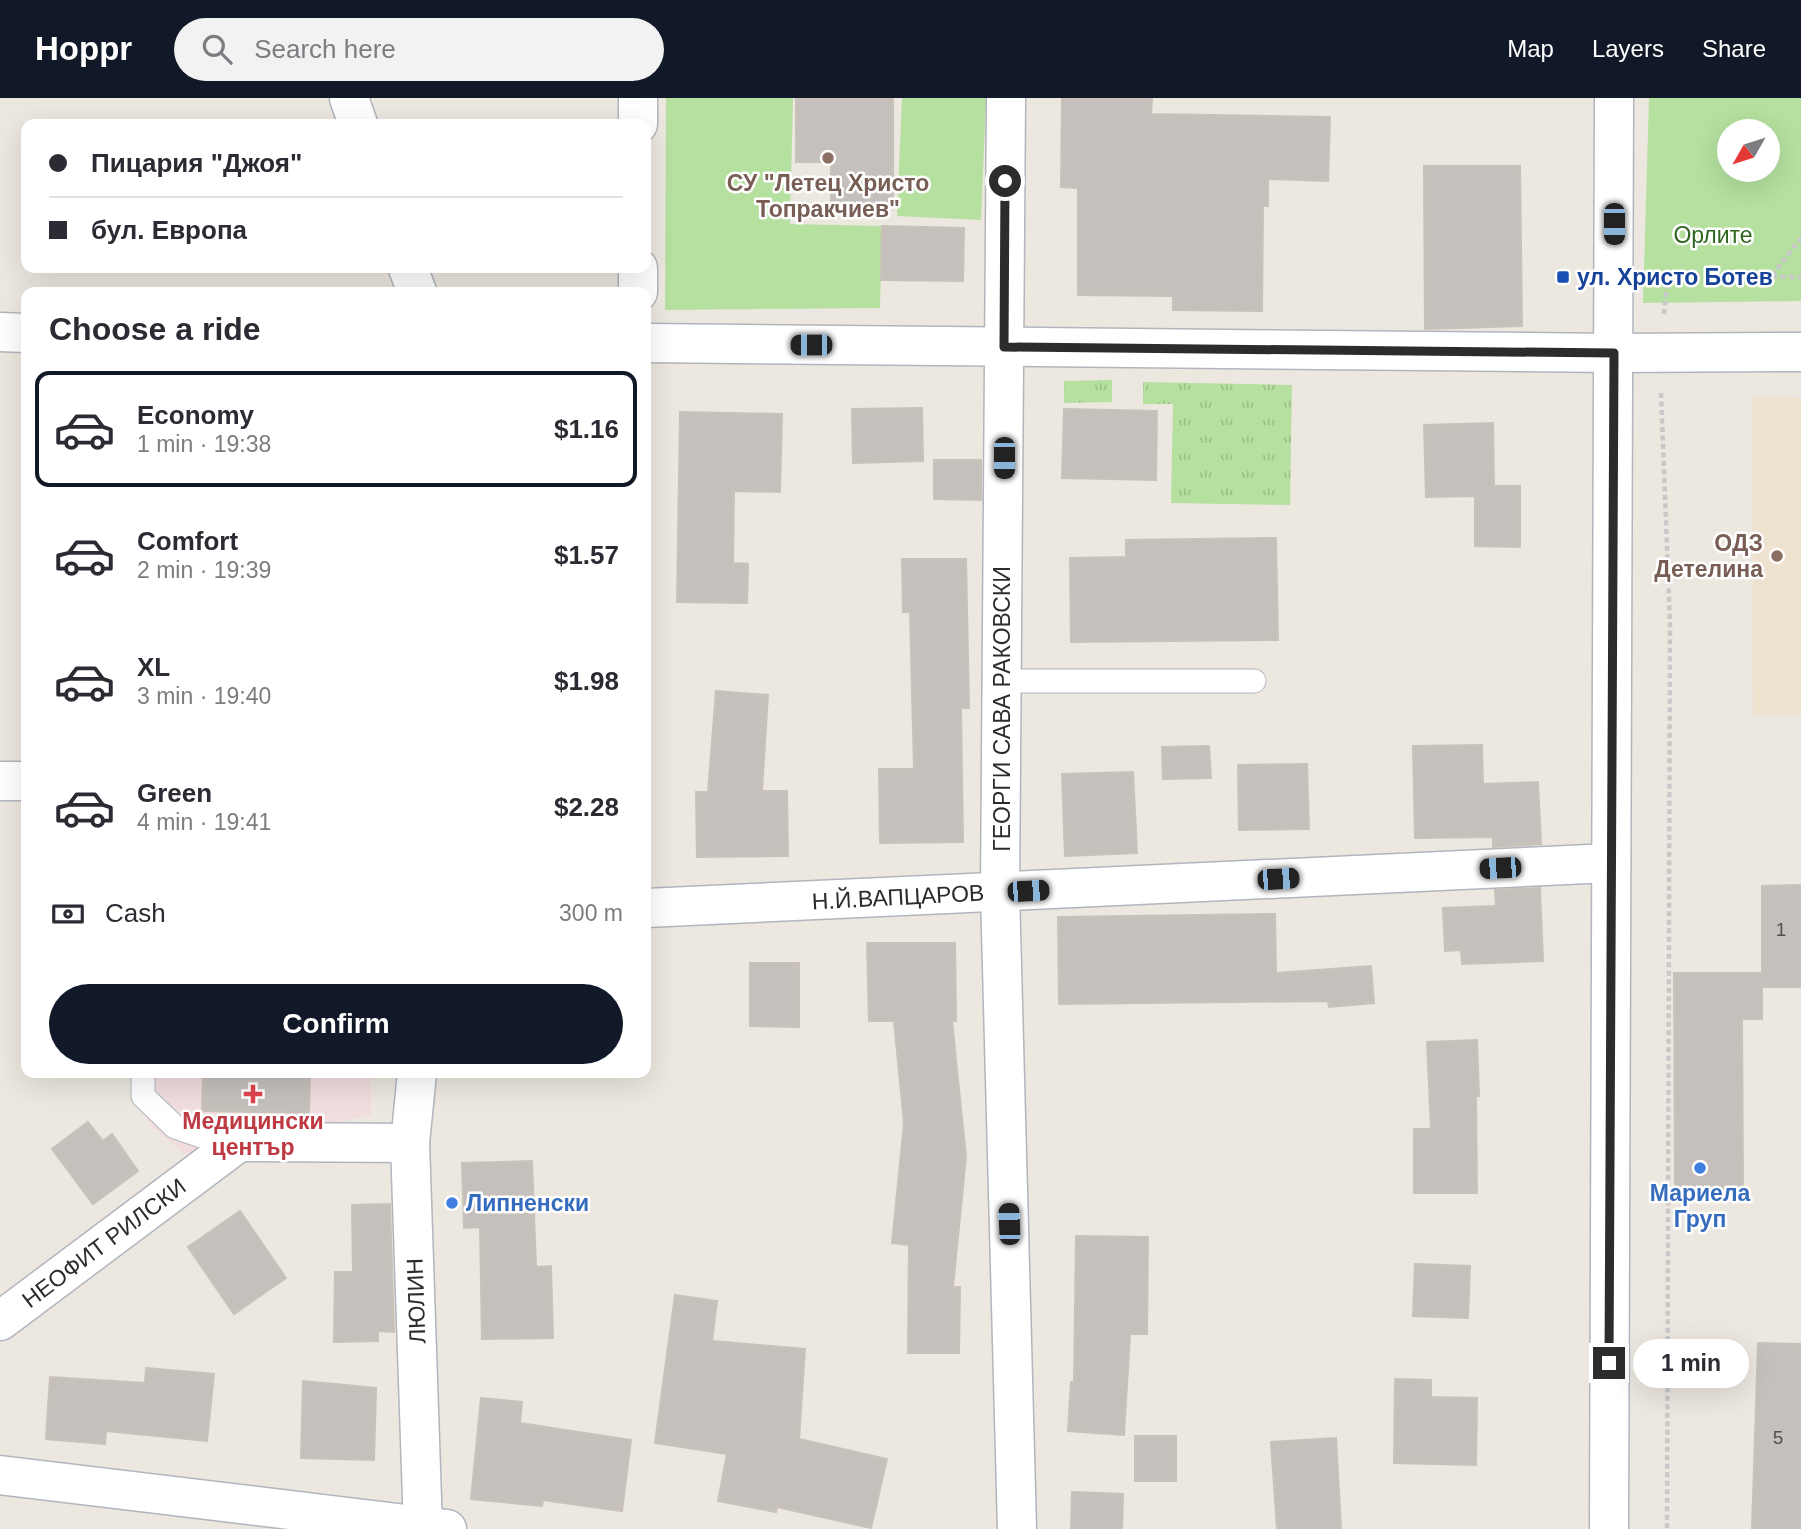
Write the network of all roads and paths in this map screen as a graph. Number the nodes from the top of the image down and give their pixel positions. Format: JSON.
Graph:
{"nodes":[{"id":1,"x":349,"y":98,"type":"edge"},
{"id":2,"x":638,"y":98,"type":"edge"},
{"id":3,"x":1006,"y":98,"type":"edge"},
{"id":4,"x":1614,"y":98,"type":"edge"},
{"id":5,"x":356,"y":119,"type":"edge"},
{"id":6,"x":638,"y":119,"type":"edge"},
{"id":7,"x":1801,"y":238,"type":"edge"},
{"id":8,"x":1614,"y":274,"type":"junction"},
{"id":9,"x":1668,"y":275,"type":"junction"},
{"id":10,"x":1772,"y":276,"type":"junction"},
{"id":11,"x":1801,"y":277,"type":"edge"},
{"id":12,"x":0,"y":332,"type":"edge"},
{"id":13,"x":21,"y":333,"type":"edge"},
{"id":14,"x":651,"y":343,"type":"edge"},
{"id":15,"x":1004,"y":347,"type":"junction"},
{"id":16,"x":1801,"y":352,"type":"edge"},
{"id":17,"x":1614,"y":353,"type":"junction"},
{"id":18,"x":1661,"y":353,"type":"junction"},
{"id":19,"x":1002,"y":681,"type":"junction"},
{"id":20,"x":1254,"y":681,"type":"dead end"},
{"id":21,"x":0,"y":781,"type":"edge"},
{"id":22,"x":21,"y":781,"type":"edge"},
{"id":23,"x":1611,"y":863,"type":"junction"},
{"id":24,"x":1000,"y":892,"type":"junction"},
{"id":25,"x":651,"y":908,"type":"edge"},
{"id":26,"x":143,"y":1078,"type":"edge"},
{"id":27,"x":417,"y":1078,"type":"edge"},
{"id":28,"x":239,"y":1142,"type":"junction"},
{"id":29,"x":411,"y":1143,"type":"junction"},
{"id":30,"x":0,"y":1321,"type":"edge"},
{"id":31,"x":0,"y":1475,"type":"edge"},
{"id":32,"x":431,"y":1528,"type":"edge"},
{"id":33,"x":1017,"y":1529,"type":"edge"},
{"id":34,"x":1609,"y":1529,"type":"edge"},
{"id":35,"x":1667,"y":1529,"type":"edge"}],
"edges":[{"from":1,"to":5,"type":"street"},
{"from":2,"to":6,"type":"street"},
{"from":3,"to":15,"type":"street","name":"ГЕОРГИ САВА РАКОВСКИ"},
{"from":4,"to":8,"type":"street"},
{"from":7,"to":10,"type":"path"},
{"from":8,"to":9,"type":"path"},
{"from":8,"to":17,"type":"street"},
{"from":9,"to":10,"type":"path"},
{"from":9,"to":18,"type":"path"},
{"from":10,"to":11,"type":"path"},
{"from":12,"to":13,"type":"street"},
{"from":14,"to":15,"type":"street"},
{"from":15,"to":17,"type":"street"},
{"from":15,"to":19,"type":"street","name":"ГЕОРГИ САВА РАКОВСКИ"},
{"from":16,"to":18,"type":"street"},
{"from":17,"to":18,"type":"street"},
{"from":17,"to":23,"type":"street"},
{"from":18,"to":35,"type":"path"},
{"from":19,"to":20,"type":"lane"},
{"from":19,"to":24,"type":"street","name":"ГЕОРГИ САВА РАКОВСКИ"},
{"from":21,"to":22,"type":"street"},
{"from":23,"to":24,"type":"street","name":"Н.Й.ВАПЦАРОВ"},
{"from":23,"to":34,"type":"street"},
{"from":24,"to":25,"type":"street","name":"Н.Й.ВАПЦАРОВ"},
{"from":24,"to":33,"type":"street","name":"ГЕОРГИ САВА РАКОВСКИ"},
{"from":26,"to":28,"type":"lane"},
{"from":27,"to":29,"type":"street","name":"ЛЮЛИН"},
{"from":28,"to":29,"type":"street"},
{"from":28,"to":30,"type":"street","name":"НЕОФИТ РИЛСКИ"},
{"from":29,"to":32,"type":"street","name":"ЛЮЛИН"},
{"from":31,"to":32,"type":"street"}]}
